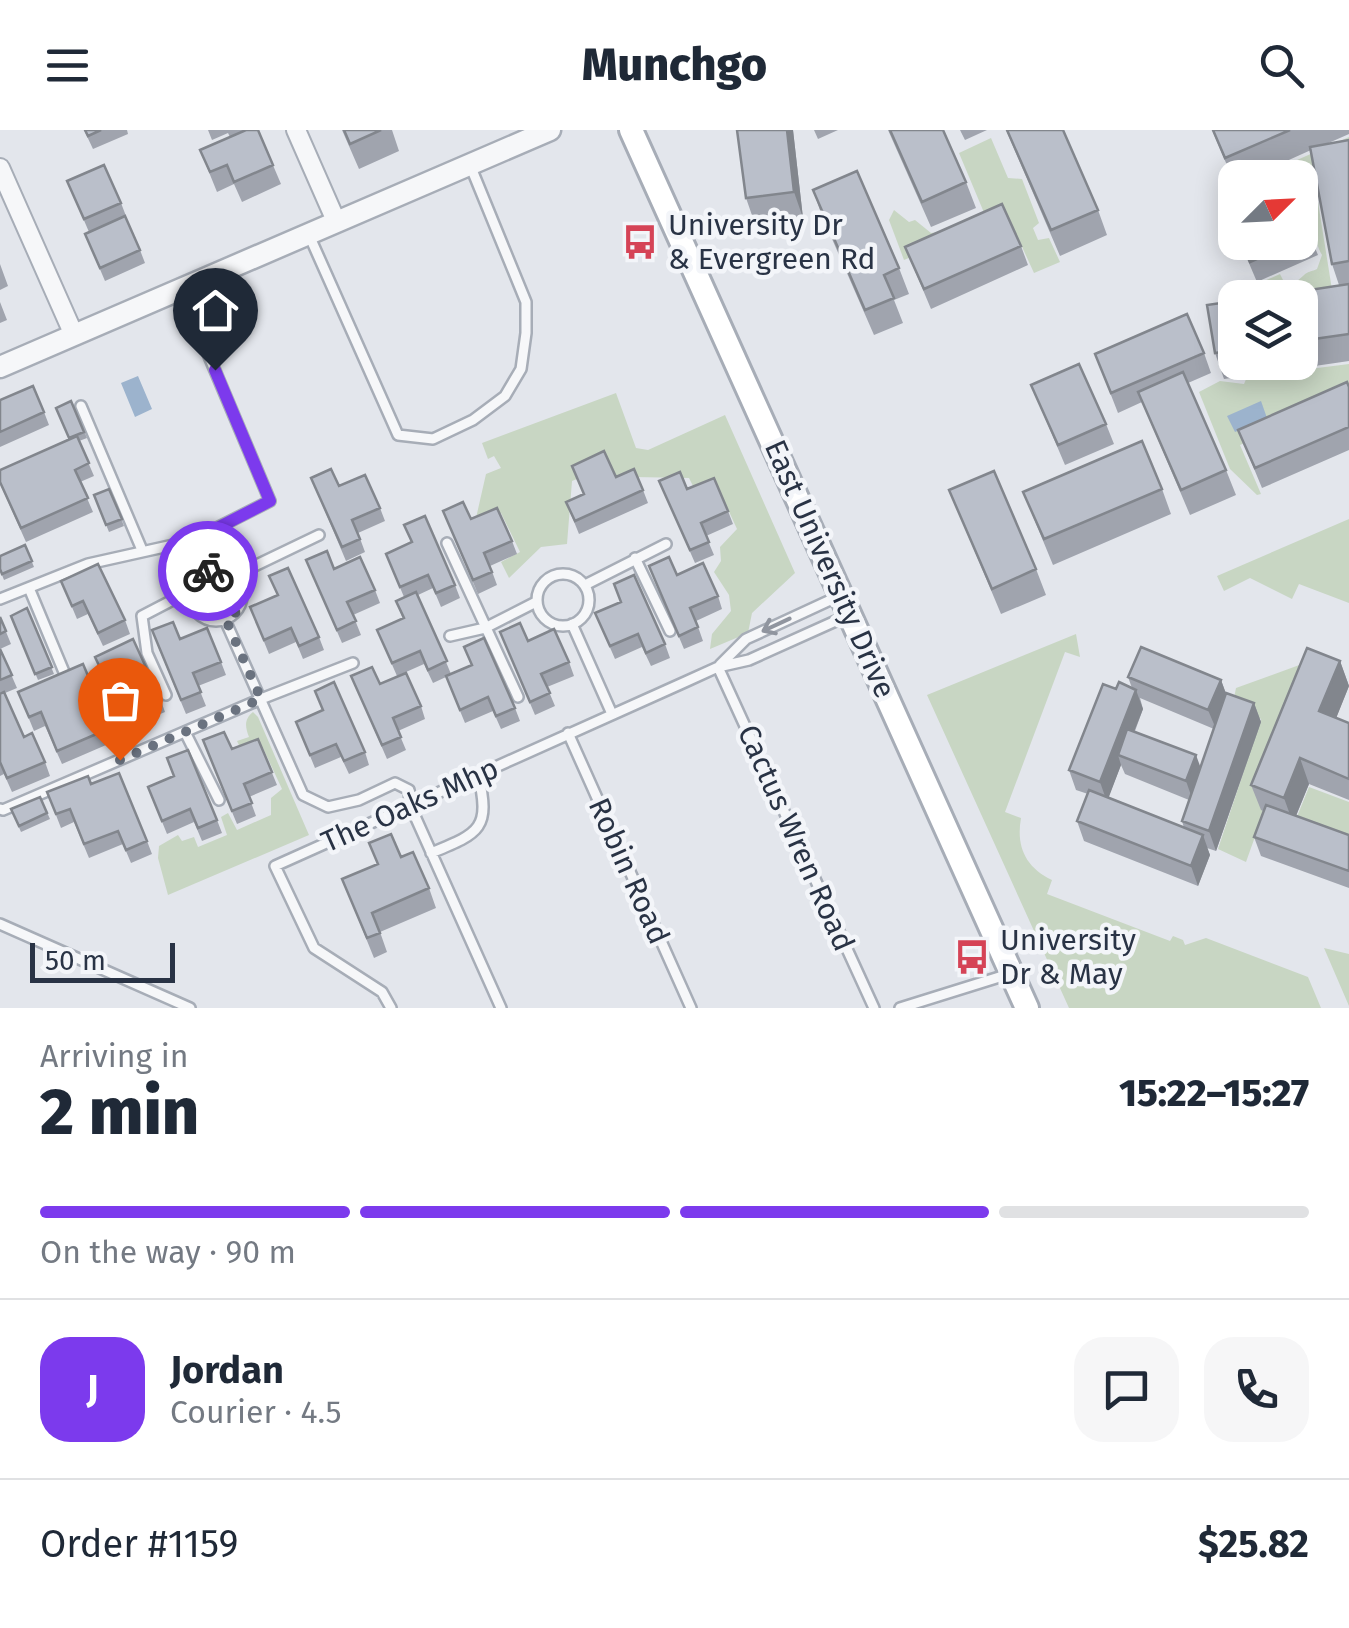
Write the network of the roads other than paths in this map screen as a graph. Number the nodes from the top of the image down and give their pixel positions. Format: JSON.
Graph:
{"nodes":[{"id":1,"x":296,"y":130,"type":"edge"},
{"id":2,"x":550,"y":130,"type":"edge"},
{"id":3,"x":631,"y":130,"type":"edge"},
{"id":4,"x":470,"y":165,"type":"junction"},
{"id":5,"x":0,"y":168,"type":"edge"},
{"id":6,"x":336,"y":221,"type":"junction"},
{"id":7,"x":309,"y":235,"type":"junction"},
{"id":8,"x":180,"y":288,"type":"junction"},
{"id":9,"x":74,"y":335,"type":"junction"},
{"id":10,"x":0,"y":367,"type":"edge"},
{"id":11,"x":81,"y":406,"type":"dead end"},
{"id":12,"x":319,"y":535,"type":"dead end"},
{"id":13,"x":192,"y":541,"type":"junction"},
{"id":14,"x":447,"y":543,"type":"dead end"},
{"id":15,"x":666,"y":544,"type":"dead end"},
{"id":16,"x":142,"y":550,"type":"junction"},
{"id":17,"x":636,"y":558,"type":"junction"},
{"id":18,"x":204,"y":572,"type":"junction"},
{"id":19,"x":234,"y":576,"type":"junction"},
{"id":20,"x":585,"y":585,"type":"junction"},
{"id":21,"x":29,"y":588,"type":"junction"},
{"id":22,"x":190,"y":591,"type":"junction"},
{"id":23,"x":0,"y":600,"type":"edge"},
{"id":24,"x":536,"y":602,"type":"junction"},
{"id":25,"x":846,"y":604,"type":"junction"},
{"id":26,"x":226,"y":620,"type":"junction"},
{"id":27,"x":572,"y":624,"type":"junction"},
{"id":28,"x":485,"y":628,"type":"junction"},
{"id":29,"x":670,"y":631,"type":"edge"},
{"id":30,"x":450,"y":636,"type":"dead end"},
{"id":31,"x":353,"y":663,"type":"dead end"},
{"id":32,"x":718,"y":667,"type":"junction"},
{"id":33,"x":64,"y":672,"type":"edge"},
{"id":34,"x":166,"y":694,"type":"dead end"},
{"id":35,"x":518,"y":697,"type":"dead end"},
{"id":36,"x":261,"y":699,"type":"junction"},
{"id":37,"x":612,"y":714,"type":"junction"},
{"id":38,"x":185,"y":732,"type":"junction"},
{"id":39,"x":568,"y":733,"type":"junction"},
{"id":40,"x":478,"y":774,"type":"junction"},
{"id":41,"x":219,"y":800,"type":"edge"},
{"id":42,"x":410,"y":805,"type":"junction"},
{"id":43,"x":0,"y":809,"type":"edge"},
{"id":44,"x":432,"y":854,"type":"junction"},
{"id":45,"x":0,"y":924,"type":"edge"},
{"id":46,"x":1012,"y":973,"type":"junction"},
{"id":47,"x":190,"y":1008,"type":"edge"},
{"id":48,"x":391,"y":1008,"type":"edge"},
{"id":49,"x":500,"y":1008,"type":"edge"},
{"id":50,"x":691,"y":1008,"type":"edge"},
{"id":51,"x":874,"y":1008,"type":"edge"},
{"id":52,"x":900,"y":1008,"type":"edge"},
{"id":53,"x":1028,"y":1008,"type":"edge"}],
"edges":[{"from":1,"to":6,"type":"street"},
{"from":2,"to":4,"type":"street"},
{"from":3,"to":25,"type":"main road","name":"East University Drive"},
{"from":4,"to":6,"type":"street"},
{"from":4,"to":7,"type":"lane"},
{"from":5,"to":9,"type":"street"},
{"from":6,"to":7,"type":"street"},
{"from":7,"to":8,"type":"street"},
{"from":8,"to":9,"type":"street"},
{"from":8,"to":13,"type":"lane"},
{"from":9,"to":10,"type":"street"},
{"from":11,"to":16,"type":"lane"},
{"from":12,"to":19,"type":"lane"},
{"from":13,"to":16,"type":"lane"},
{"from":13,"to":18,"type":"lane"},
{"from":14,"to":28,"type":"lane"},
{"from":15,"to":17,"type":"lane"},
{"from":16,"to":21,"type":"lane"},
{"from":17,"to":20,"type":"lane"},
{"from":17,"to":29,"type":"lane"},
{"from":18,"to":19,"type":"lane"},
{"from":18,"to":22,"type":"lane"},
{"from":19,"to":26,"type":"lane"},
{"from":20,"to":24,"type":"lane"},
{"from":20,"to":27,"type":"lane"},
{"from":21,"to":23,"type":"lane"},
{"from":21,"to":33,"type":"lane"},
{"from":22,"to":26,"type":"lane"},
{"from":22,"to":34,"type":"lane"},
{"from":24,"to":27,"type":"lane"},
{"from":24,"to":28,"type":"lane"},
{"from":25,"to":32,"type":"lane","name":"The Oaks Mhp"},
{"from":25,"to":32,"type":"lane","name":"The Oaks Mhp","one_way":true},
{"from":25,"to":46,"type":"main road","name":"East University Drive"},
{"from":26,"to":36,"type":"lane"},
{"from":27,"to":37,"type":"lane"},
{"from":28,"to":30,"type":"lane"},
{"from":28,"to":35,"type":"lane"},
{"from":31,"to":36,"type":"lane"},
{"from":32,"to":37,"type":"lane","name":"The Oaks Mhp"},
{"from":32,"to":51,"type":"lane","name":"Cactus Wren Road"},
{"from":36,"to":38,"type":"lane"},
{"from":36,"to":42,"type":"lane"},
{"from":37,"to":39,"type":"lane","name":"The Oaks Mhp"},
{"from":38,"to":41,"type":"lane"},
{"from":38,"to":43,"type":"lane"},
{"from":39,"to":40,"type":"lane","name":"The Oaks Mhp"},
{"from":39,"to":50,"type":"lane","name":"Robin Road"},
{"from":40,"to":42,"type":"lane","name":"The Oaks Mhp"},
{"from":40,"to":44,"type":"lane"},
{"from":42,"to":44,"type":"lane"},
{"from":42,"to":48,"type":"lane","name":"The Oaks Mhp"},
{"from":44,"to":49,"type":"lane"},
{"from":45,"to":47,"type":"lane"},
{"from":46,"to":52,"type":"lane"},
{"from":46,"to":53,"type":"main road","name":"East University Drive"}]}
